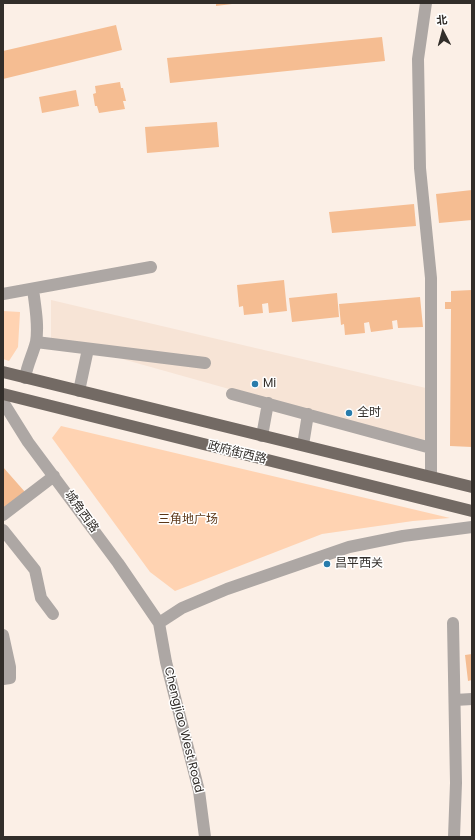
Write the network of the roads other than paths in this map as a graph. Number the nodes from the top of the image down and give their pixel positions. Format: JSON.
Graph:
{"nodes":[{"id":1,"x":426,"y":3,"type":"edge"},
{"id":2,"x":151,"y":267,"type":"dead end"},
{"id":3,"x":33,"y":289,"type":"junction"},
{"id":4,"x":3,"y":294,"type":"edge"},
{"id":5,"x":36,"y":342,"type":"junction"},
{"id":6,"x":88,"y":349,"type":"junction"},
{"id":7,"x":205,"y":363,"type":"dead end"},
{"id":8,"x":3,"y":372,"type":"edge"},
{"id":9,"x":25,"y":378,"type":"junction"},
{"id":10,"x":79,"y":391,"type":"junction"},
{"id":11,"x":3,"y":394,"type":"edge"},
{"id":12,"x":232,"y":394,"type":"dead end"},
{"id":13,"x":3,"y":402,"type":"edge"},
{"id":14,"x":268,"y":403,"type":"junction"},
{"id":15,"x":308,"y":414,"type":"junction"},
{"id":16,"x":262,"y":436,"type":"junction"},
{"id":17,"x":303,"y":445,"type":"junction"},
{"id":18,"x":431,"y":448,"type":"junction"},
{"id":19,"x":54,"y":476,"type":"junction"},
{"id":20,"x":431,"y":476,"type":"junction"},
{"id":21,"x":472,"y":487,"type":"edge"},
{"id":22,"x":472,"y":511,"type":"edge"},
{"id":23,"x":3,"y":515,"type":"edge"},
{"id":24,"x":472,"y":527,"type":"edge"},
{"id":25,"x":3,"y":530,"type":"edge"},
{"id":26,"x":53,"y":614,"type":"dead end"},
{"id":27,"x":159,"y":623,"type":"junction"},
{"id":28,"x":453,"y":623,"type":"dead end"},
{"id":29,"x":3,"y":635,"type":"edge"},
{"id":30,"x":3,"y":679,"type":"edge"},
{"id":31,"x":472,"y":699,"type":"edge"},
{"id":32,"x":455,"y":700,"type":"junction"},
{"id":33,"x":206,"y":837,"type":"edge"},
{"id":34,"x":454,"y":837,"type":"edge"}],
"edges":[{"from":1,"to":18,"type":"street"},
{"from":2,"to":3,"type":"street"},
{"from":3,"to":4,"type":"street"},
{"from":3,"to":5,"type":"street"},
{"from":5,"to":6,"type":"street"},
{"from":5,"to":9,"type":"street"},
{"from":6,"to":7,"type":"street"},
{"from":6,"to":10,"type":"street"},
{"from":8,"to":9,"type":"main road","name":"政府街西路"},
{"from":9,"to":10,"type":"main road","name":"政府街西路"},
{"from":10,"to":16,"type":"main road","name":"政府街西路"},
{"from":11,"to":22,"type":"main road","name":"政府街西路"},
{"from":12,"to":14,"type":"street"},
{"from":13,"to":19,"type":"street","name":"城角西路"},
{"from":14,"to":15,"type":"street"},
{"from":14,"to":16,"type":"street"},
{"from":15,"to":17,"type":"street"},
{"from":15,"to":18,"type":"street"},
{"from":16,"to":17,"type":"main road","name":"政府街西路"},
{"from":17,"to":20,"type":"main road","name":"政府街西路"},
{"from":18,"to":20,"type":"street"},
{"from":19,"to":23,"type":"street"},
{"from":19,"to":27,"type":"street","name":"城角西路"},
{"from":20,"to":21,"type":"main road","name":"政府街西路"},
{"from":24,"to":27,"type":"street"},
{"from":25,"to":26,"type":"street"},
{"from":27,"to":33,"type":"street","name":"Chengjiao West Road"},
{"from":28,"to":32,"type":"street"},
{"from":29,"to":30,"type":"street"},
{"from":31,"to":32,"type":"street"},
{"from":32,"to":34,"type":"street"}]}
